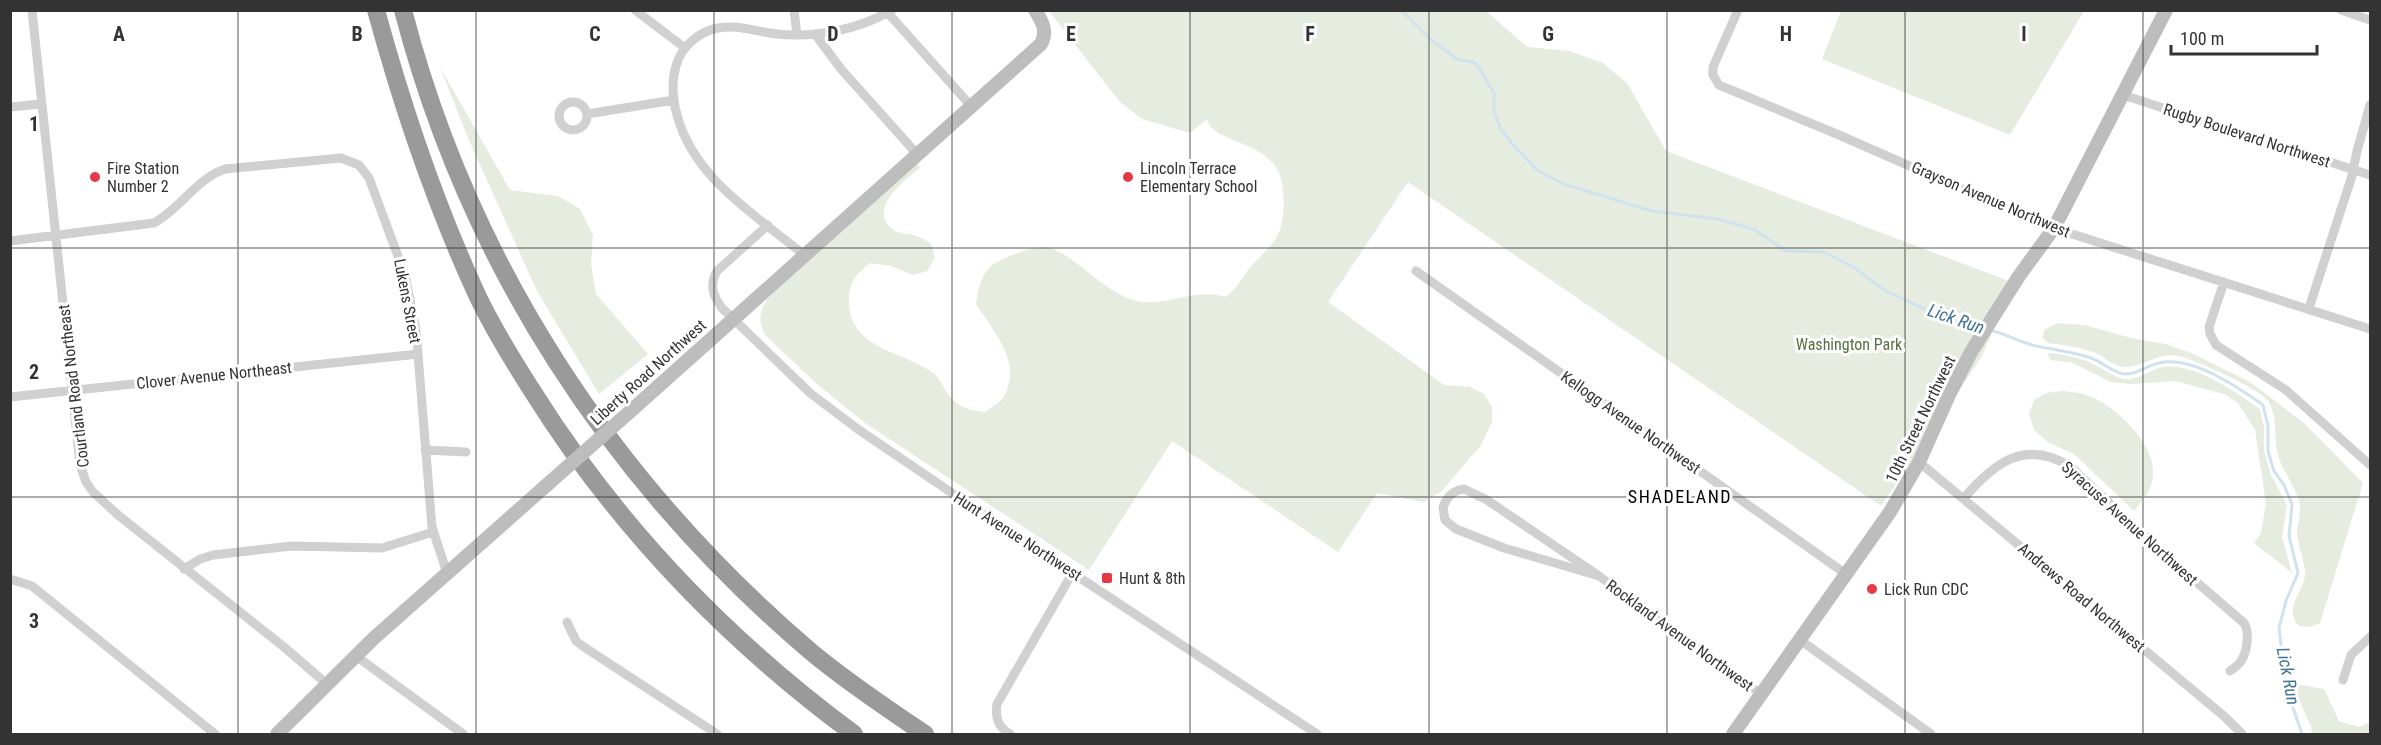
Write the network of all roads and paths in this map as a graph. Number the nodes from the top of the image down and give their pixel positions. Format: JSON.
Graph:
{"nodes":[{"id":1,"x":32,"y":10,"type":"edge"},
{"id":2,"x":376,"y":10,"type":"edge"},
{"id":3,"x":403,"y":10,"type":"edge"},
{"id":4,"x":635,"y":10,"type":"edge"},
{"id":5,"x":794,"y":10,"type":"edge"},
{"id":6,"x":1035,"y":10,"type":"edge"},
{"id":7,"x":1738,"y":10,"type":"edge"},
{"id":8,"x":2166,"y":10,"type":"edge"},
{"id":9,"x":2341,"y":10,"type":"edge"},
{"id":10,"x":890,"y":12,"type":"edge"},
{"id":11,"x":2370,"y":20,"type":"edge"},
{"id":12,"x":815,"y":34,"type":"junction"},
{"id":13,"x":797,"y":35,"type":"junction"},
{"id":14,"x":685,"y":48,"type":"junction"},
{"id":15,"x":2123,"y":95,"type":"junction"},
{"id":16,"x":674,"y":100,"type":"junction"},
{"id":17,"x":41,"y":104,"type":"junction"},
{"id":18,"x":2370,"y":105,"type":"edge"},
{"id":19,"x":971,"y":106,"type":"junction"},
{"id":20,"x":10,"y":107,"type":"edge"},
{"id":21,"x":587,"y":114,"type":"dead end"},
{"id":22,"x":917,"y":154,"type":"junction"},
{"id":23,"x":2353,"y":169,"type":"junction"},
{"id":24,"x":2370,"y":175,"type":"edge"},
{"id":25,"x":768,"y":225,"type":"junction"},
{"id":26,"x":2054,"y":228,"type":"junction"},
{"id":27,"x":55,"y":237,"type":"junction"},
{"id":28,"x":10,"y":241,"type":"edge"},
{"id":29,"x":804,"y":255,"type":"junction"},
{"id":30,"x":1416,"y":271,"type":"dead end"},
{"id":31,"x":2224,"y":282,"type":"junction"},
{"id":32,"x":2309,"y":308,"type":"junction"},
{"id":33,"x":734,"y":318,"type":"junction"},
{"id":34,"x":2370,"y":329,"type":"edge"},
{"id":35,"x":418,"y":354,"type":"junction"},
{"id":36,"x":73,"y":390,"type":"junction"},
{"id":37,"x":10,"y":397,"type":"edge"},
{"id":38,"x":426,"y":450,"type":"junction"},
{"id":39,"x":466,"y":452,"type":"dead end"},
{"id":40,"x":1920,"y":462,"type":"junction"},
{"id":41,"x":2370,"y":465,"type":"edge"},
{"id":42,"x":1964,"y":498,"type":"junction"},
{"id":43,"x":433,"y":532,"type":"junction"},
{"id":44,"x":184,"y":568,"type":"junction"},
{"id":45,"x":1073,"y":572,"type":"junction"},
{"id":46,"x":447,"y":573,"type":"junction"},
{"id":47,"x":1846,"y":574,"type":"junction"},
{"id":48,"x":1599,"y":576,"type":"junction"},
{"id":49,"x":10,"y":579,"type":"edge"},
{"id":50,"x":567,"y":622,"type":"dead end"},
{"id":51,"x":2370,"y":637,"type":"edge"},
{"id":52,"x":1800,"y":640,"type":"junction"},
{"id":53,"x":356,"y":656,"type":"junction"},
{"id":54,"x":2230,"y":671,"type":"dead end"},
{"id":55,"x":2343,"y":680,"type":"dead end"},
{"id":56,"x":328,"y":685,"type":"junction"},
{"id":57,"x":1762,"y":694,"type":"junction"},
{"id":58,"x":1735,"y":734,"type":"edge"},
{"id":59,"x":215,"y":735,"type":"edge"},
{"id":60,"x":277,"y":735,"type":"edge"},
{"id":61,"x":463,"y":735,"type":"edge"},
{"id":62,"x":717,"y":735,"type":"edge"},
{"id":63,"x":854,"y":735,"type":"edge"},
{"id":64,"x":925,"y":735,"type":"edge"},
{"id":65,"x":1011,"y":735,"type":"edge"},
{"id":66,"x":1317,"y":735,"type":"edge"},
{"id":67,"x":1931,"y":735,"type":"edge"},
{"id":68,"x":2242,"y":735,"type":"edge"}],
"edges":[{"from":1,"to":17,"type":"street","name":"Courtland Road Northeast"},
{"from":2,"to":63,"type":"highway"},
{"from":3,"to":64,"type":"highway"},
{"from":4,"to":14,"type":"street"},
{"from":5,"to":13,"type":"street"},
{"from":6,"to":19,"type":"street","name":"Liberty Road Northwest"},
{"from":7,"to":26,"type":"street","name":"Grayson Avenue Northwest"},
{"from":8,"to":15,"type":"street","name":"10th Street Northwest"},
{"from":9,"to":11,"type":"street"},
{"from":10,"to":12,"type":"street"},
{"from":10,"to":19,"type":"street"},
{"from":12,"to":13,"type":"street"},
{"from":12,"to":22,"type":"street"},
{"from":13,"to":14,"type":"street"},
{"from":14,"to":16,"type":"street"},
{"from":15,"to":23,"type":"street","name":"Rugby Boulevard Northwest"},
{"from":15,"to":26,"type":"street","name":"10th Street Northwest"},
{"from":16,"to":21,"type":"street"},
{"from":16,"to":25,"type":"street"},
{"from":17,"to":20,"type":"street"},
{"from":17,"to":27,"type":"street","name":"Courtland Road Northeast"},
{"from":18,"to":23,"type":"street"},
{"from":19,"to":22,"type":"street","name":"Liberty Road Northwest"},
{"from":22,"to":29,"type":"street","name":"Liberty Road Northwest"},
{"from":23,"to":24,"type":"street","name":"Rugby Boulevard Northwest"},
{"from":23,"to":32,"type":"street"},
{"from":25,"to":29,"type":"street"},
{"from":25,"to":33,"type":"street","name":"Hunt Avenue Northwest"},
{"from":26,"to":31,"type":"street","name":"Grayson Avenue Northwest"},
{"from":26,"to":40,"type":"street","name":"10th Street Northwest"},
{"from":27,"to":28,"type":"street"},
{"from":27,"to":35,"type":"street","name":"Lukens Street"},
{"from":27,"to":36,"type":"street","name":"Courtland Road Northeast"},
{"from":29,"to":33,"type":"street","name":"Liberty Road Northwest"},
{"from":30,"to":47,"type":"street","name":"Kellogg Avenue Northwest"},
{"from":31,"to":32,"type":"street","name":"Grayson Avenue Northwest"},
{"from":31,"to":41,"type":"street"},
{"from":32,"to":34,"type":"street","name":"Grayson Avenue Northwest"},
{"from":33,"to":45,"type":"street","name":"Hunt Avenue Northwest"},
{"from":33,"to":46,"type":"street","name":"Liberty Road Northwest","bridge":true},
{"from":35,"to":36,"type":"street","name":"Clover Avenue Northeast"},
{"from":35,"to":38,"type":"street","name":"Lukens Street"},
{"from":36,"to":37,"type":"street","name":"Clover Avenue Northeast"},
{"from":36,"to":44,"type":"street","name":"Courtland Road Northeast"},
{"from":38,"to":39,"type":"street"},
{"from":38,"to":43,"type":"street","name":"Lukens Street"},
{"from":40,"to":42,"type":"street","name":"Andrews Road Northwest"},
{"from":40,"to":47,"type":"street","name":"10th Street Northwest"},
{"from":42,"to":54,"type":"street","name":"Syracuse Avenue Northwest"},
{"from":42,"to":68,"type":"street","name":"Andrews Road Northwest"},
{"from":43,"to":44,"type":"street"},
{"from":43,"to":46,"type":"street","name":"Lukens Street"},
{"from":44,"to":56,"type":"street","name":"Courtland Road Northeast"},
{"from":45,"to":65,"type":"street"},
{"from":45,"to":66,"type":"street","name":"Hunt Avenue Northwest"},
{"from":46,"to":53,"type":"street","name":"Liberty Road Northwest"},
{"from":47,"to":52,"type":"street","name":"10th Street Northwest"},
{"from":48,"to":48,"type":"street","name":"Rockland Avenue Northwest"},
{"from":48,"to":57,"type":"street","name":"Rockland Avenue Northwest"},
{"from":49,"to":59,"type":"street"},
{"from":50,"to":62,"type":"street"},
{"from":51,"to":55,"type":"street"},
{"from":52,"to":57,"type":"street","name":"10th Street Northwest"},
{"from":52,"to":67,"type":"street"},
{"from":53,"to":56,"type":"street","name":"Liberty Road Northwest"},
{"from":53,"to":61,"type":"street"},
{"from":56,"to":60,"type":"street","name":"Liberty Road Northwest"},
{"from":57,"to":58,"type":"street","name":"10th Street Northwest"}]}
